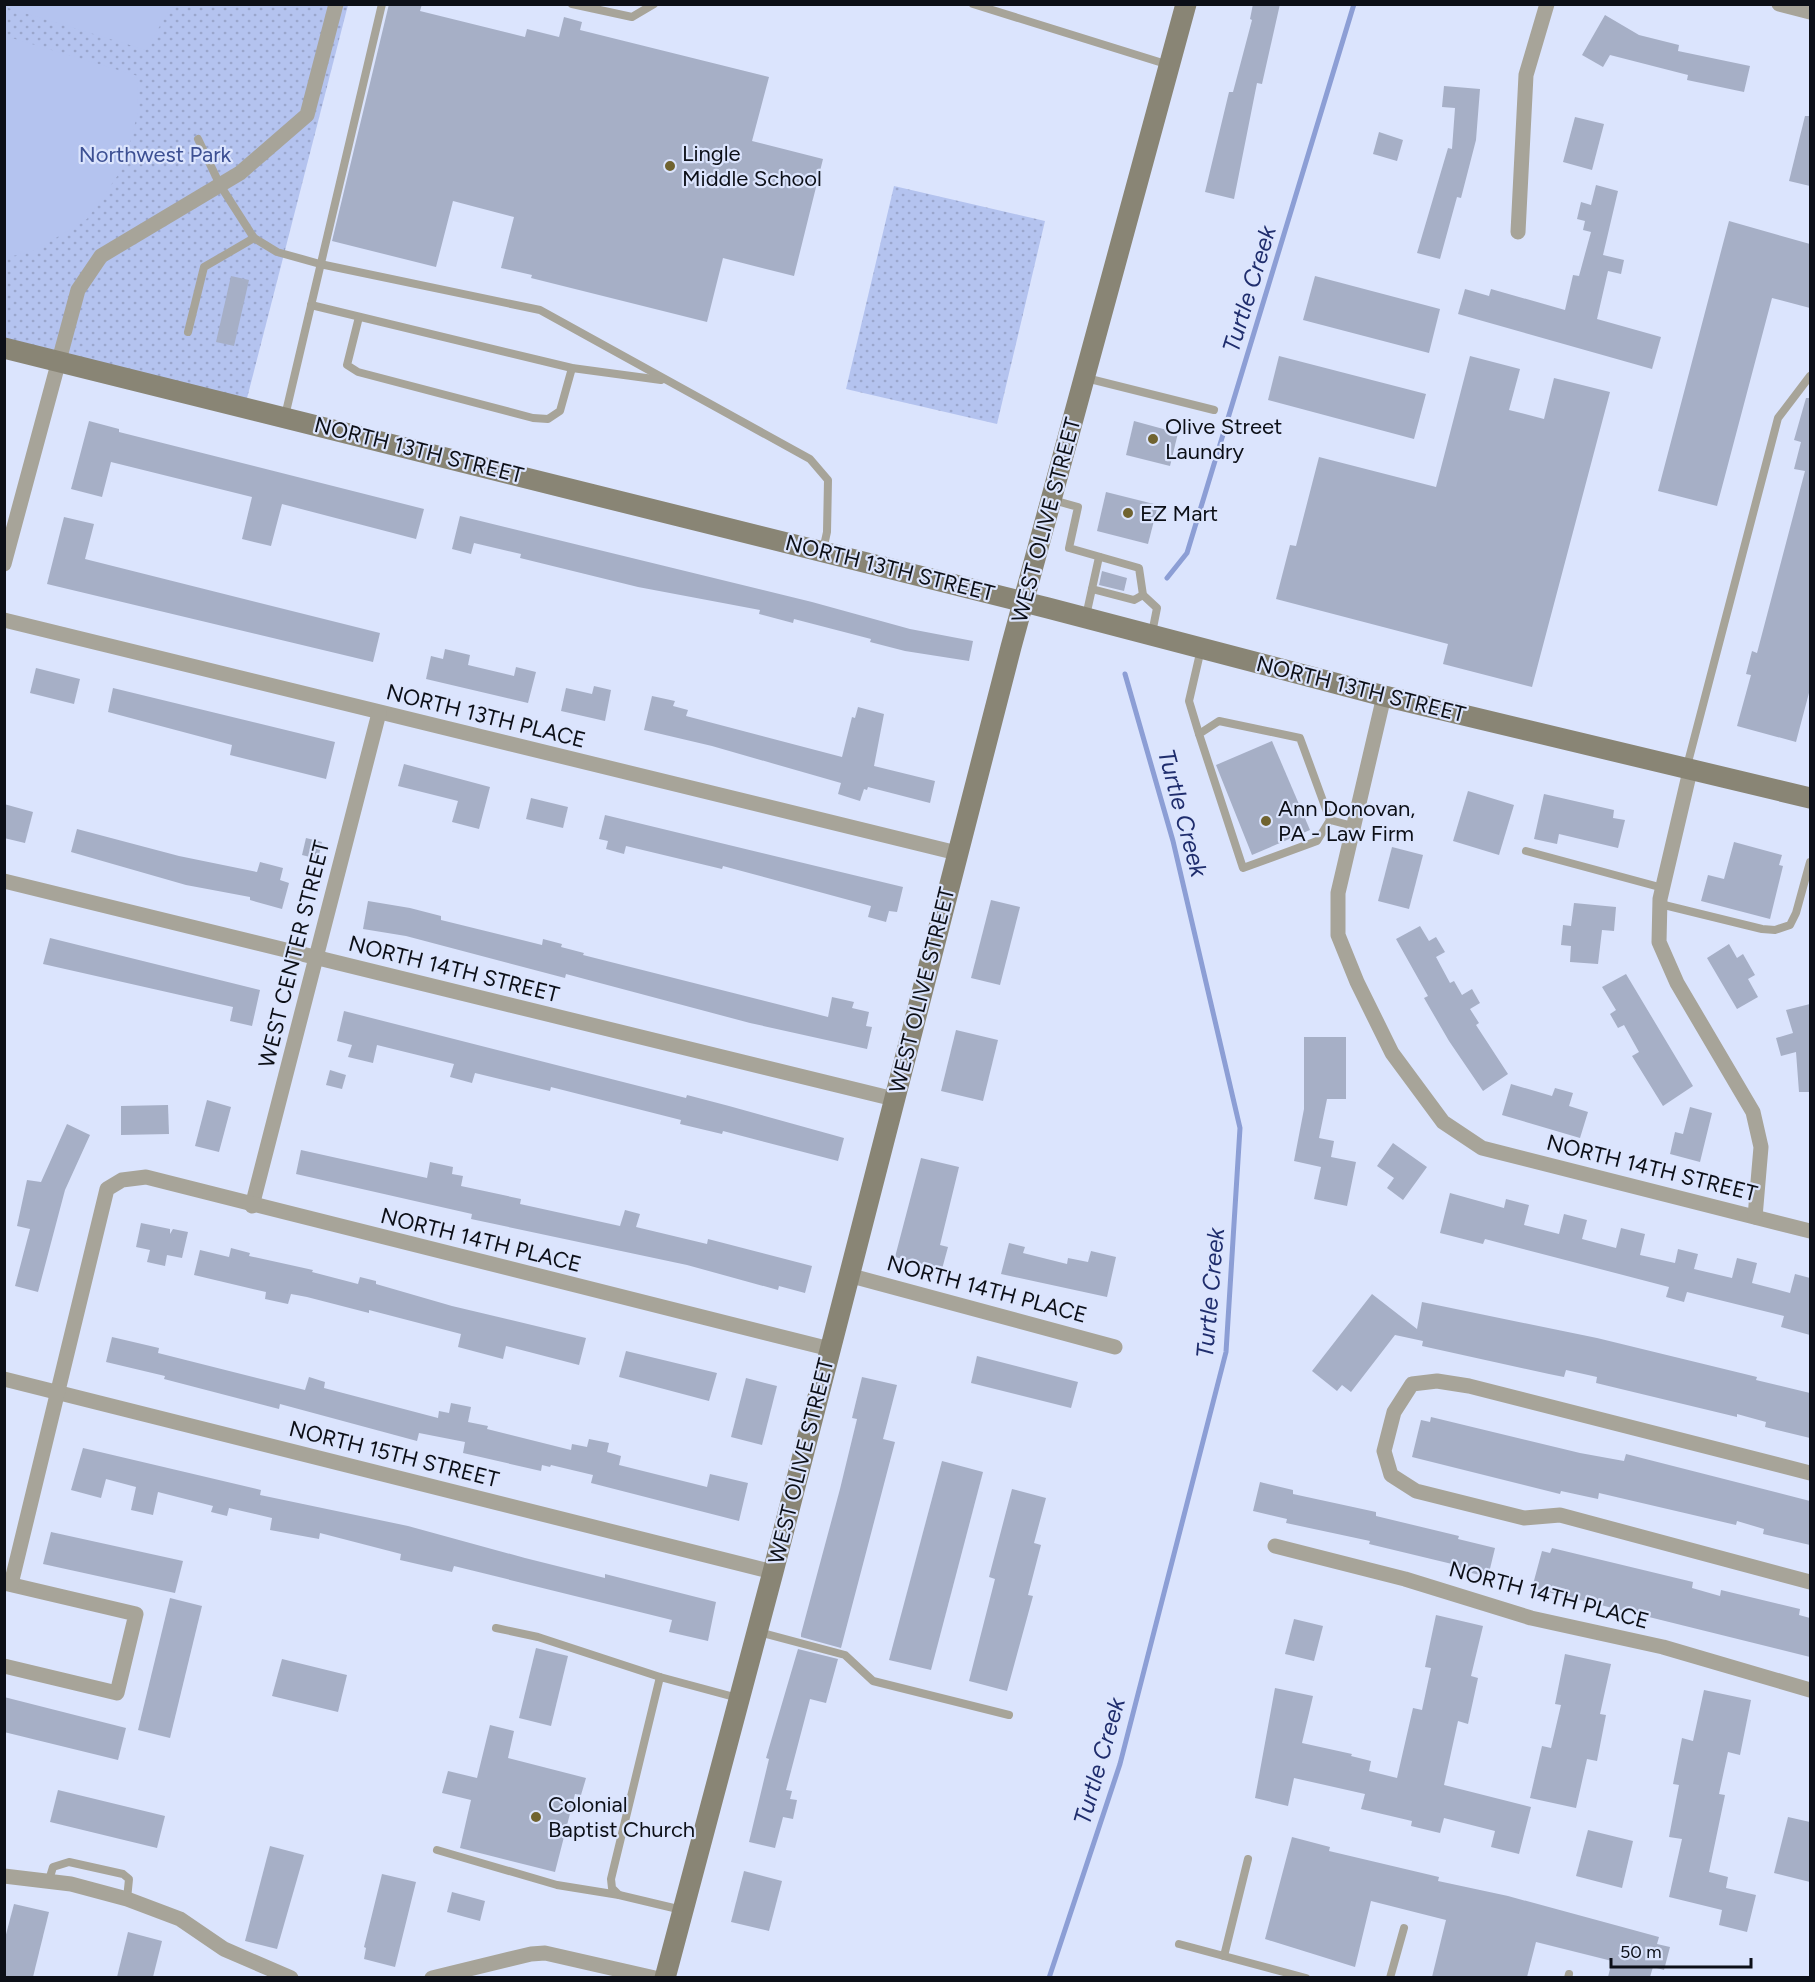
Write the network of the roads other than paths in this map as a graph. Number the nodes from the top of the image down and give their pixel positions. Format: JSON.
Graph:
{"nodes":[{"id":1,"x":336,"y":4,"type":"edge"},
{"id":2,"x":382,"y":4,"type":"edge"},
{"id":3,"x":572,"y":4,"type":"edge"},
{"id":4,"x":654,"y":4,"type":"edge"},
{"id":5,"x":973,"y":4,"type":"edge"},
{"id":6,"x":1186,"y":4,"type":"edge"},
{"id":7,"x":1547,"y":4,"type":"edge"},
{"id":8,"x":1779,"y":4,"type":"edge"},
{"id":9,"x":584,"y":6,"type":"edge"},
{"id":10,"x":1810,"y":12,"type":"edge"},
{"id":11,"x":1170,"y":66,"type":"junction"},
{"id":12,"x":198,"y":139,"type":"dead end"},
{"id":13,"x":220,"y":185,"type":"junction"},
{"id":14,"x":1518,"y":232,"type":"dead end"},
{"id":15,"x":254,"y":238,"type":"junction"},
{"id":16,"x":320,"y":264,"type":"junction"},
{"id":17,"x":310,"y":305,"type":"junction"},
{"id":18,"x":359,"y":317,"type":"junction"},
{"id":19,"x":188,"y":332,"type":"dead end"},
{"id":20,"x":4,"y":348,"type":"edge"},
{"id":21,"x":57,"y":362,"type":"junction"},
{"id":22,"x":572,"y":368,"type":"junction"},
{"id":23,"x":1810,"y":376,"type":"edge"},
{"id":24,"x":1084,"y":378,"type":"junction"},
{"id":25,"x":665,"y":380,"type":"junction"},
{"id":26,"x":1214,"y":410,"type":"dead end"},
{"id":27,"x":285,"y":416,"type":"junction"},
{"id":28,"x":1051,"y":500,"type":"junction"},
{"id":29,"x":823,"y":551,"type":"junction"},
{"id":30,"x":1099,"y":557,"type":"junction"},
{"id":31,"x":4,"y":564,"type":"edge"},
{"id":32,"x":1092,"y":589,"type":"junction"},
{"id":33,"x":1143,"y":595,"type":"junction"},
{"id":34,"x":1023,"y":602,"type":"junction"},
{"id":35,"x":1086,"y":618,"type":"junction"},
{"id":36,"x":4,"y":620,"type":"edge"},
{"id":37,"x":1152,"y":634,"type":"junction"},
{"id":38,"x":1202,"y":648,"type":"junction"},
{"id":39,"x":1384,"y":696,"type":"junction"},
{"id":40,"x":379,"y":713,"type":"junction"},
{"id":41,"x":1199,"y":734,"type":"junction"},
{"id":42,"x":1688,"y":770,"type":"junction"},
{"id":43,"x":1810,"y":798,"type":"edge"},
{"id":44,"x":1330,"y":820,"type":"junction"},
{"id":45,"x":1353,"y":826,"type":"junction"},
{"id":46,"x":1526,"y":851,"type":"dead end"},
{"id":47,"x":957,"y":853,"type":"junction"},
{"id":48,"x":1810,"y":862,"type":"edge"},
{"id":49,"x":4,"y":881,"type":"edge"},
{"id":50,"x":1663,"y":888,"type":"junction"},
{"id":51,"x":1660,"y":904,"type":"junction"},
{"id":52,"x":316,"y":959,"type":"junction"},
{"id":53,"x":894,"y":1100,"type":"junction"},
{"id":54,"x":252,"y":1206,"type":"junction"},
{"id":55,"x":1755,"y":1217,"type":"junction"},
{"id":56,"x":1810,"y":1231,"type":"edge"},
{"id":57,"x":848,"y":1275,"type":"junction"},
{"id":58,"x":1115,"y":1347,"type":"dead end"},
{"id":59,"x":830,"y":1349,"type":"junction"},
{"id":60,"x":4,"y":1379,"type":"edge"},
{"id":61,"x":57,"y":1392,"type":"junction"},
{"id":62,"x":1810,"y":1473,"type":"edge"},
{"id":63,"x":1275,"y":1546,"type":"dead end"},
{"id":64,"x":773,"y":1572,"type":"junction"},
{"id":65,"x":1810,"y":1581,"type":"edge"},
{"id":66,"x":8,"y":1584,"type":"edge"},
{"id":67,"x":496,"y":1628,"type":"dead end"},
{"id":68,"x":757,"y":1632,"type":"junction"},
{"id":69,"x":4,"y":1666,"type":"edge"},
{"id":70,"x":660,"y":1677,"type":"junction"},
{"id":71,"x":1810,"y":1690,"type":"edge"},
{"id":72,"x":740,"y":1699,"type":"junction"},
{"id":73,"x":1009,"y":1714,"type":"dead end"},
{"id":74,"x":437,"y":1850,"type":"dead end"},
{"id":75,"x":1248,"y":1859,"type":"dead end"},
{"id":76,"x":4,"y":1876,"type":"edge"},
{"id":77,"x":49,"y":1880,"type":"junction"},
{"id":78,"x":619,"y":1895,"type":"junction"},
{"id":79,"x":128,"y":1899,"type":"junction"},
{"id":80,"x":683,"y":1910,"type":"junction"},
{"id":81,"x":1404,"y":1928,"type":"dead end"},
{"id":82,"x":1179,"y":1944,"type":"dead end"},
{"id":83,"x":1224,"y":1956,"type":"junction"},
{"id":84,"x":287,"y":1977,"type":"edge"},
{"id":85,"x":432,"y":1977,"type":"edge"},
{"id":86,"x":655,"y":1977,"type":"edge"},
{"id":87,"x":665,"y":1977,"type":"edge"},
{"id":88,"x":1306,"y":1977,"type":"edge"},
{"id":89,"x":1390,"y":1977,"type":"edge"}],
"edges":[{"from":1,"to":13,"type":"street"},
{"from":2,"to":16,"type":"lane"},
{"from":3,"to":9,"type":"lane"},
{"from":4,"to":9,"type":"lane"},
{"from":5,"to":11,"type":"lane"},
{"from":6,"to":11,"type":"main road","name":"WEST OLIVE STREET"},
{"from":7,"to":14,"type":"street"},
{"from":8,"to":10,"type":"street"},
{"from":11,"to":24,"type":"main road","name":"WEST OLIVE STREET"},
{"from":12,"to":13,"type":"lane"},
{"from":13,"to":15,"type":"lane"},
{"from":13,"to":21,"type":"street"},
{"from":15,"to":16,"type":"lane"},
{"from":15,"to":19,"type":"lane"},
{"from":16,"to":17,"type":"lane"},
{"from":16,"to":25,"type":"lane"},
{"from":17,"to":18,"type":"lane"},
{"from":17,"to":27,"type":"lane"},
{"from":18,"to":22,"type":"lane"},
{"from":18,"to":22,"type":"lane"},
{"from":20,"to":21,"type":"main road","name":"NORTH 13TH STREET"},
{"from":21,"to":27,"type":"main road","name":"NORTH 13TH STREET"},
{"from":21,"to":31,"type":"street"},
{"from":22,"to":25,"type":"lane"},
{"from":23,"to":42,"type":"lane"},
{"from":24,"to":26,"type":"lane"},
{"from":24,"to":28,"type":"main road","name":"WEST OLIVE STREET"},
{"from":25,"to":29,"type":"lane"},
{"from":27,"to":29,"type":"main road","name":"NORTH 13TH STREET"},
{"from":28,"to":30,"type":"lane"},
{"from":28,"to":34,"type":"main road","name":"WEST OLIVE STREET"},
{"from":29,"to":34,"type":"main road","name":"NORTH 13TH STREET"},
{"from":30,"to":32,"type":"lane"},
{"from":30,"to":33,"type":"lane"},
{"from":32,"to":33,"type":"lane"},
{"from":32,"to":35,"type":"lane"},
{"from":33,"to":37,"type":"lane"},
{"from":34,"to":35,"type":"main road","name":"NORTH 13TH STREET"},
{"from":34,"to":47,"type":"main road","name":"WEST OLIVE STREET"},
{"from":35,"to":37,"type":"main road","name":"NORTH 13TH STREET"},
{"from":36,"to":40,"type":"street","name":"NORTH 13TH PLACE"},
{"from":37,"to":38,"type":"main road","name":"NORTH 13TH STREET"},
{"from":38,"to":39,"type":"main road","name":"NORTH 13TH STREET"},
{"from":38,"to":41,"type":"lane"},
{"from":39,"to":42,"type":"main road","name":"NORTH 13TH STREET"},
{"from":39,"to":45,"type":"street","name":"NORTH 14TH STREET"},
{"from":40,"to":47,"type":"street","name":"NORTH 13TH PLACE"},
{"from":40,"to":52,"type":"street","name":"WEST CENTER STREET"},
{"from":41,"to":44,"type":"lane"},
{"from":41,"to":44,"type":"lane"},
{"from":42,"to":43,"type":"main road","name":"NORTH 13TH STREET"},
{"from":42,"to":50,"type":"street"},
{"from":44,"to":45,"type":"lane"},
{"from":45,"to":55,"type":"street","name":"NORTH 14TH STREET"},
{"from":46,"to":50,"type":"lane"},
{"from":47,"to":53,"type":"main road","name":"WEST OLIVE STREET"},
{"from":48,"to":51,"type":"lane"},
{"from":49,"to":52,"type":"street","name":"NORTH 14TH STREET"},
{"from":50,"to":51,"type":"street"},
{"from":51,"to":55,"type":"street"},
{"from":52,"to":53,"type":"street","name":"NORTH 14TH STREET"},
{"from":52,"to":54,"type":"street","name":"WEST CENTER STREET"},
{"from":53,"to":57,"type":"main road","name":"WEST OLIVE STREET"},
{"from":54,"to":59,"type":"street","name":"NORTH 14TH PLACE"},
{"from":54,"to":61,"type":"street","name":"NORTH 14TH PLACE"},
{"from":55,"to":56,"type":"street","name":"NORTH 14TH STREET"},
{"from":57,"to":58,"type":"street","name":"NORTH 14TH PLACE"},
{"from":57,"to":59,"type":"main road","name":"WEST OLIVE STREET"},
{"from":59,"to":64,"type":"main road","name":"WEST OLIVE STREET"},
{"from":60,"to":61,"type":"street","name":"NORTH 15TH STREET"},
{"from":61,"to":64,"type":"street","name":"NORTH 15TH STREET"},
{"from":61,"to":66,"type":"street"},
{"from":62,"to":65,"type":"street"},
{"from":63,"to":71,"type":"street","name":"NORTH 14TH PLACE"},
{"from":64,"to":68,"type":"main road","name":"WEST OLIVE STREET"},
{"from":66,"to":69,"type":"street"},
{"from":67,"to":70,"type":"lane"},
{"from":68,"to":72,"type":"main road","name":"WEST OLIVE STREET"},
{"from":68,"to":73,"type":"lane"},
{"from":70,"to":72,"type":"lane"},
{"from":70,"to":78,"type":"lane"},
{"from":72,"to":80,"type":"main road","name":"WEST OLIVE STREET"},
{"from":74,"to":78,"type":"lane"},
{"from":75,"to":83,"type":"lane"},
{"from":76,"to":77,"type":"street"},
{"from":77,"to":79,"type":"street"},
{"from":77,"to":79,"type":"lane"},
{"from":78,"to":80,"type":"lane"},
{"from":79,"to":84,"type":"street"},
{"from":80,"to":87,"type":"main road","name":"WEST OLIVE STREET"},
{"from":81,"to":89,"type":"lane"},
{"from":82,"to":83,"type":"lane"},
{"from":83,"to":88,"type":"lane"},
{"from":85,"to":86,"type":"street"}]}
